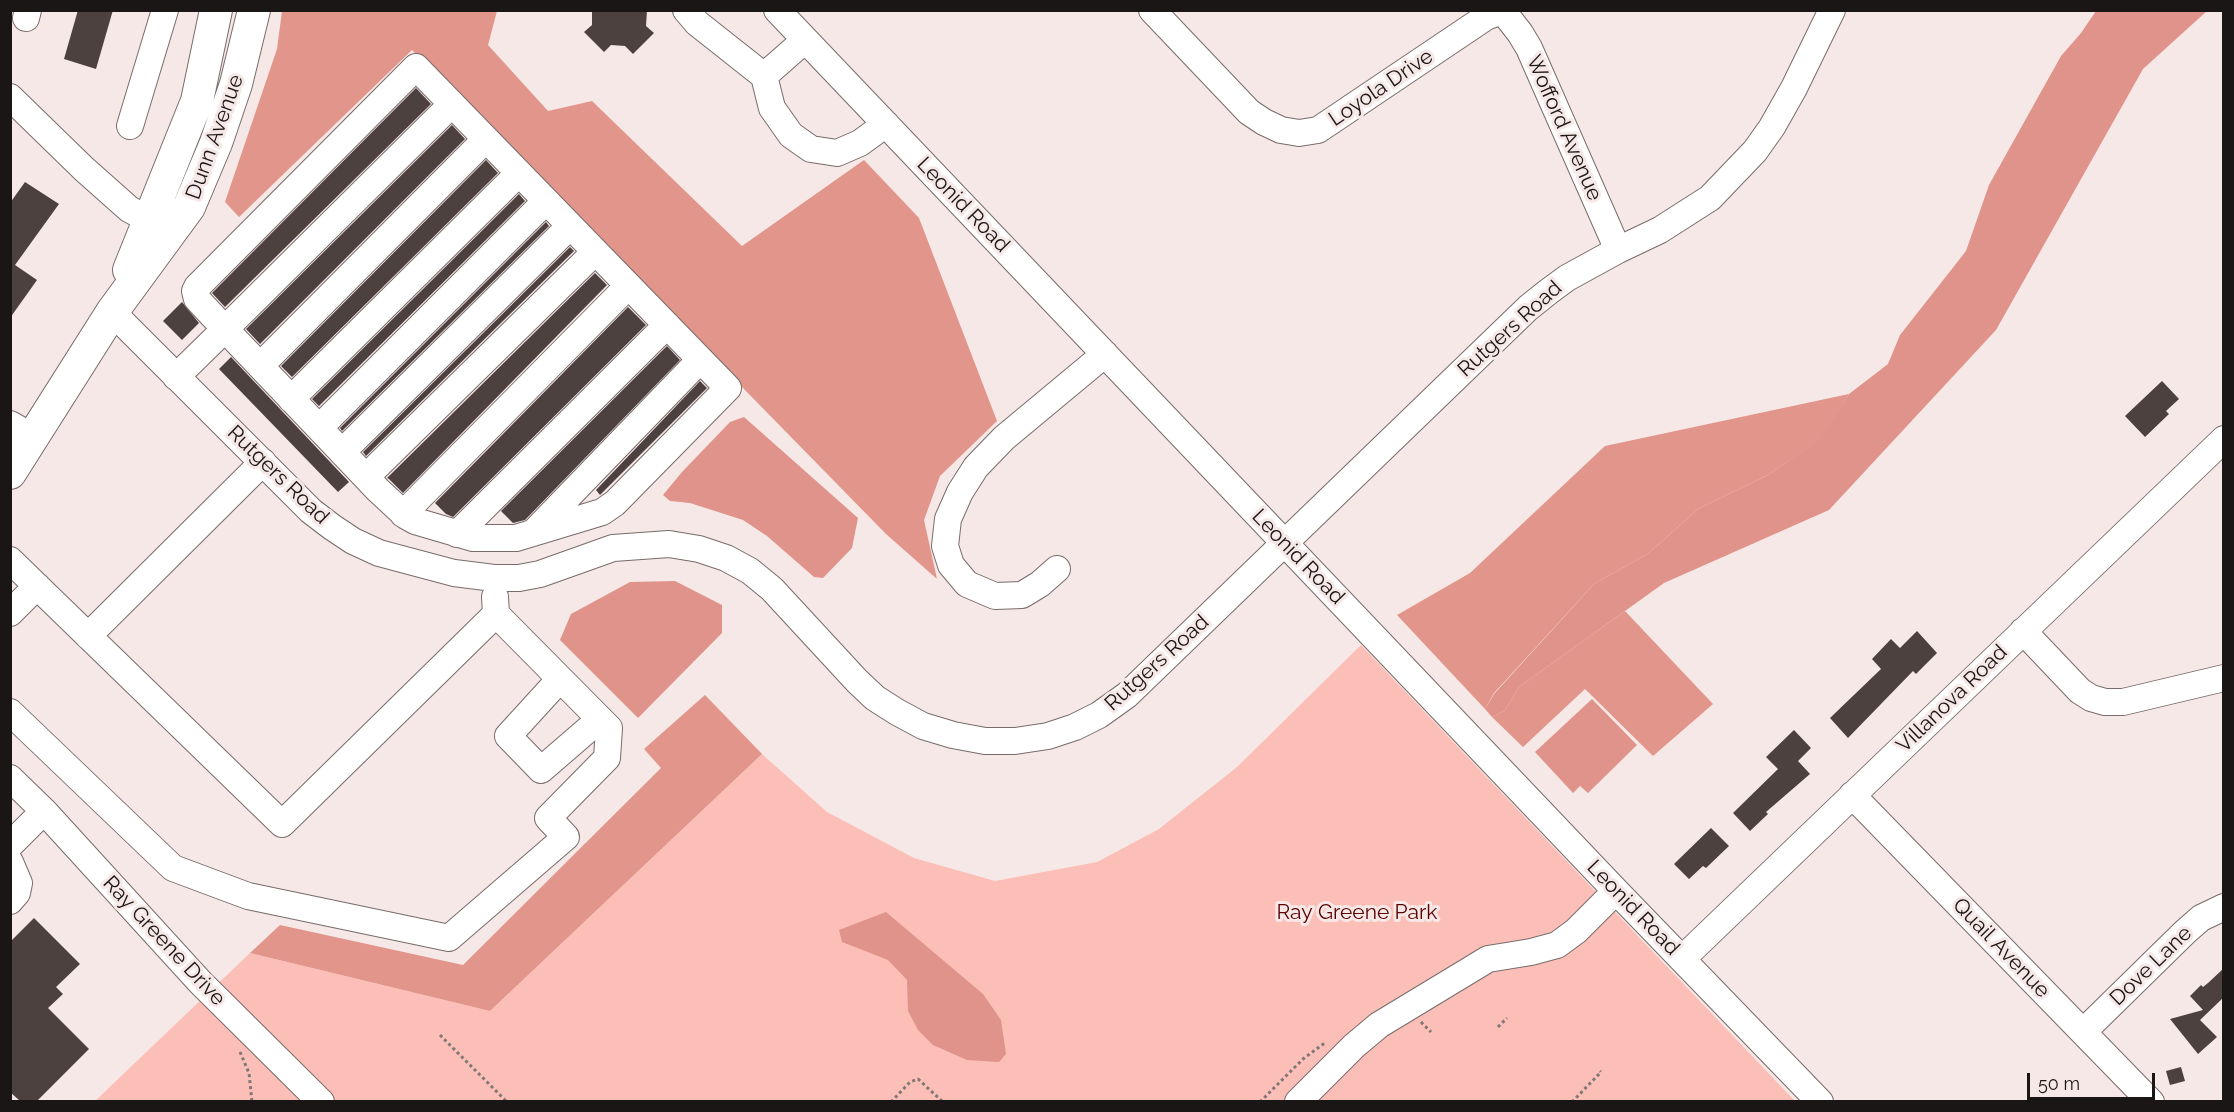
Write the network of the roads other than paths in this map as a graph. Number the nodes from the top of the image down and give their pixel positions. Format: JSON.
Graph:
{"nodes":[{"id":1,"x":165,"y":10,"type":"edge"},
{"id":2,"x":216,"y":10,"type":"edge"},
{"id":3,"x":254,"y":10,"type":"edge"},
{"id":4,"x":686,"y":10,"type":"edge"},
{"id":5,"x":777,"y":10,"type":"edge"},
{"id":6,"x":1152,"y":10,"type":"edge"},
{"id":7,"x":1832,"y":10,"type":"edge"},
{"id":8,"x":1503,"y":11,"type":"edge"},
{"id":9,"x":805,"y":40,"type":"junction"},
{"id":10,"x":764,"y":76,"type":"junction"},
{"id":11,"x":10,"y":97,"type":"edge"},
{"id":12,"x":452,"y":104,"type":"junction"},
{"id":13,"x":886,"y":124,"type":"junction"},
{"id":14,"x":130,"y":126,"type":"dead end"},
{"id":15,"x":486,"y":139,"type":"junction"},
{"id":16,"x":519,"y":173,"type":"junction"},
{"id":17,"x":546,"y":201,"type":"junction"},
{"id":18,"x":149,"y":220,"type":"junction"},
{"id":19,"x":570,"y":226,"type":"junction"},
{"id":20,"x":1618,"y":250,"type":"junction"},
{"id":21,"x":595,"y":252,"type":"junction"},
{"id":22,"x":628,"y":286,"type":"junction"},
{"id":23,"x":112,"y":312,"type":"junction"},
{"id":24,"x":667,"y":325,"type":"junction"},
{"id":25,"x":225,"y":329,"type":"junction"},
{"id":26,"x":1105,"y":354,"type":"junction"},
{"id":27,"x":700,"y":360,"type":"junction"},
{"id":28,"x":260,"y":366,"type":"junction"},
{"id":29,"x":177,"y":377,"type":"junction"},
{"id":30,"x":291,"y":399,"type":"junction"},
{"id":31,"x":319,"y":428,"type":"junction"},
{"id":32,"x":22,"y":430,"type":"edge"},
{"id":33,"x":2223,"y":439,"type":"edge"},
{"id":34,"x":342,"y":452,"type":"junction"},
{"id":35,"x":263,"y":462,"type":"junction"},
{"id":36,"x":10,"y":473,"type":"edge"},
{"id":37,"x":366,"y":477,"type":"junction"},
{"id":38,"x":403,"y":514,"type":"junction"},
{"id":39,"x":533,"y":533,"type":"junction"},
{"id":40,"x":457,"y":534,"type":"junction"},
{"id":41,"x":1285,"y":543,"type":"junction"},
{"id":42,"x":10,"y":560,"type":"edge"},
{"id":43,"x":1057,"y":569,"type":"dead end"},
{"id":44,"x":494,"y":578,"type":"junction"},
{"id":45,"x":37,"y":586,"type":"junction"},
{"id":46,"x":10,"y":613,"type":"edge"},
{"id":47,"x":496,"y":614,"type":"junction"},
{"id":48,"x":2023,"y":631,"type":"junction"},
{"id":49,"x":88,"y":636,"type":"junction"},
{"id":50,"x":2223,"y":678,"type":"edge"},
{"id":51,"x":560,"y":679,"type":"junction"},
{"id":52,"x":10,"y":712,"type":"edge"},
{"id":53,"x":600,"y":719,"type":"junction"},
{"id":54,"x":10,"y":778,"type":"edge"},
{"id":55,"x":1852,"y":795,"type":"junction"},
{"id":56,"x":44,"y":811,"type":"junction"},
{"id":57,"x":10,"y":845,"type":"edge"},
{"id":58,"x":10,"y":862,"type":"edge"},
{"id":59,"x":1616,"y":891,"type":"junction"},
{"id":60,"x":10,"y":900,"type":"edge"},
{"id":61,"x":2223,"y":907,"type":"edge"},
{"id":62,"x":1682,"y":959,"type":"junction"},
{"id":63,"x":2083,"y":1032,"type":"junction"},
{"id":64,"x":321,"y":1101,"type":"edge"},
{"id":65,"x":1298,"y":1101,"type":"edge"},
{"id":66,"x":1820,"y":1101,"type":"edge"},
{"id":67,"x":2151,"y":1101,"type":"edge"}],
"edges":[{"from":1,"to":14,"type":"street"},
{"from":2,"to":18,"type":"main road","name":"Dunn Avenue"},
{"from":3,"to":23,"type":"main road","name":"Dunn Avenue"},
{"from":4,"to":10,"type":"street"},
{"from":5,"to":9,"type":"street","name":"Leonid Road"},
{"from":6,"to":8,"type":"street","name":"Loyola Drive"},
{"from":7,"to":20,"type":"street","name":"Rutgers Road"},
{"from":8,"to":20,"type":"street","name":"Wofford Avenue"},
{"from":9,"to":10,"type":"street"},
{"from":9,"to":13,"type":"street","name":"Leonid Road"},
{"from":10,"to":13,"type":"street"},
{"from":11,"to":18,"type":"street"},
{"from":12,"to":15,"type":"street"},
{"from":12,"to":25,"type":"street"},
{"from":12,"to":25,"type":"street"},
{"from":13,"to":26,"type":"street","name":"Leonid Road"},
{"from":15,"to":16,"type":"street"},
{"from":15,"to":28,"type":"street"},
{"from":16,"to":17,"type":"street"},
{"from":16,"to":30,"type":"street"},
{"from":17,"to":19,"type":"street"},
{"from":17,"to":31,"type":"street"},
{"from":18,"to":23,"type":"main road","name":"Dunn Avenue"},
{"from":19,"to":21,"type":"street"},
{"from":19,"to":34,"type":"street"},
{"from":20,"to":41,"type":"street","name":"Rutgers Road"},
{"from":21,"to":22,"type":"street"},
{"from":21,"to":37,"type":"street"},
{"from":22,"to":24,"type":"street"},
{"from":22,"to":38,"type":"street"},
{"from":23,"to":29,"type":"street","name":"Rutgers Road"},
{"from":23,"to":32,"type":"main road","name":"Dunn Avenue"},
{"from":24,"to":27,"type":"street"},
{"from":24,"to":40,"type":"street"},
{"from":25,"to":28,"type":"street"},
{"from":25,"to":29,"type":"street"},
{"from":26,"to":41,"type":"street","name":"Leonid Road"},
{"from":26,"to":43,"type":"street"},
{"from":27,"to":39,"type":"street"},
{"from":27,"to":39,"type":"street"},
{"from":28,"to":30,"type":"street"},
{"from":29,"to":35,"type":"street","name":"Rutgers Road"},
{"from":30,"to":31,"type":"street"},
{"from":31,"to":34,"type":"street"},
{"from":32,"to":36,"type":"main road","name":"Dunn Avenue"},
{"from":33,"to":48,"type":"street","name":"Villanova Road"},
{"from":34,"to":37,"type":"street"},
{"from":35,"to":44,"type":"street","name":"Rutgers Road"},
{"from":35,"to":49,"type":"street"},
{"from":37,"to":38,"type":"street"},
{"from":38,"to":40,"type":"street"},
{"from":39,"to":40,"type":"street"},
{"from":41,"to":44,"type":"street","name":"Rutgers Road"},
{"from":41,"to":59,"type":"street","name":"Leonid Road"},
{"from":42,"to":45,"type":"street"},
{"from":44,"to":47,"type":"street"},
{"from":45,"to":46,"type":"street"},
{"from":45,"to":49,"type":"street"},
{"from":47,"to":49,"type":"street"},
{"from":47,"to":51,"type":"street"},
{"from":48,"to":50,"type":"street"},
{"from":48,"to":55,"type":"street","name":"Villanova Road"},
{"from":51,"to":53,"type":"street"},
{"from":51,"to":53,"type":"street"},
{"from":52,"to":53,"type":"street"},
{"from":54,"to":56,"type":"street","name":"Ray Greene Drive"},
{"from":55,"to":62,"type":"street","name":"Villanova Road"},
{"from":55,"to":63,"type":"street","name":"Quail Avenue"},
{"from":56,"to":57,"type":"street"},
{"from":56,"to":64,"type":"street","name":"Ray Greene Drive"},
{"from":58,"to":60,"type":"street"},
{"from":59,"to":62,"type":"street","name":"Leonid Road"},
{"from":59,"to":65,"type":"street"},
{"from":61,"to":63,"type":"street","name":"Dove Lane"},
{"from":62,"to":66,"type":"street","name":"Leonid Road"},
{"from":63,"to":67,"type":"street","name":"Quail Avenue"}]}
